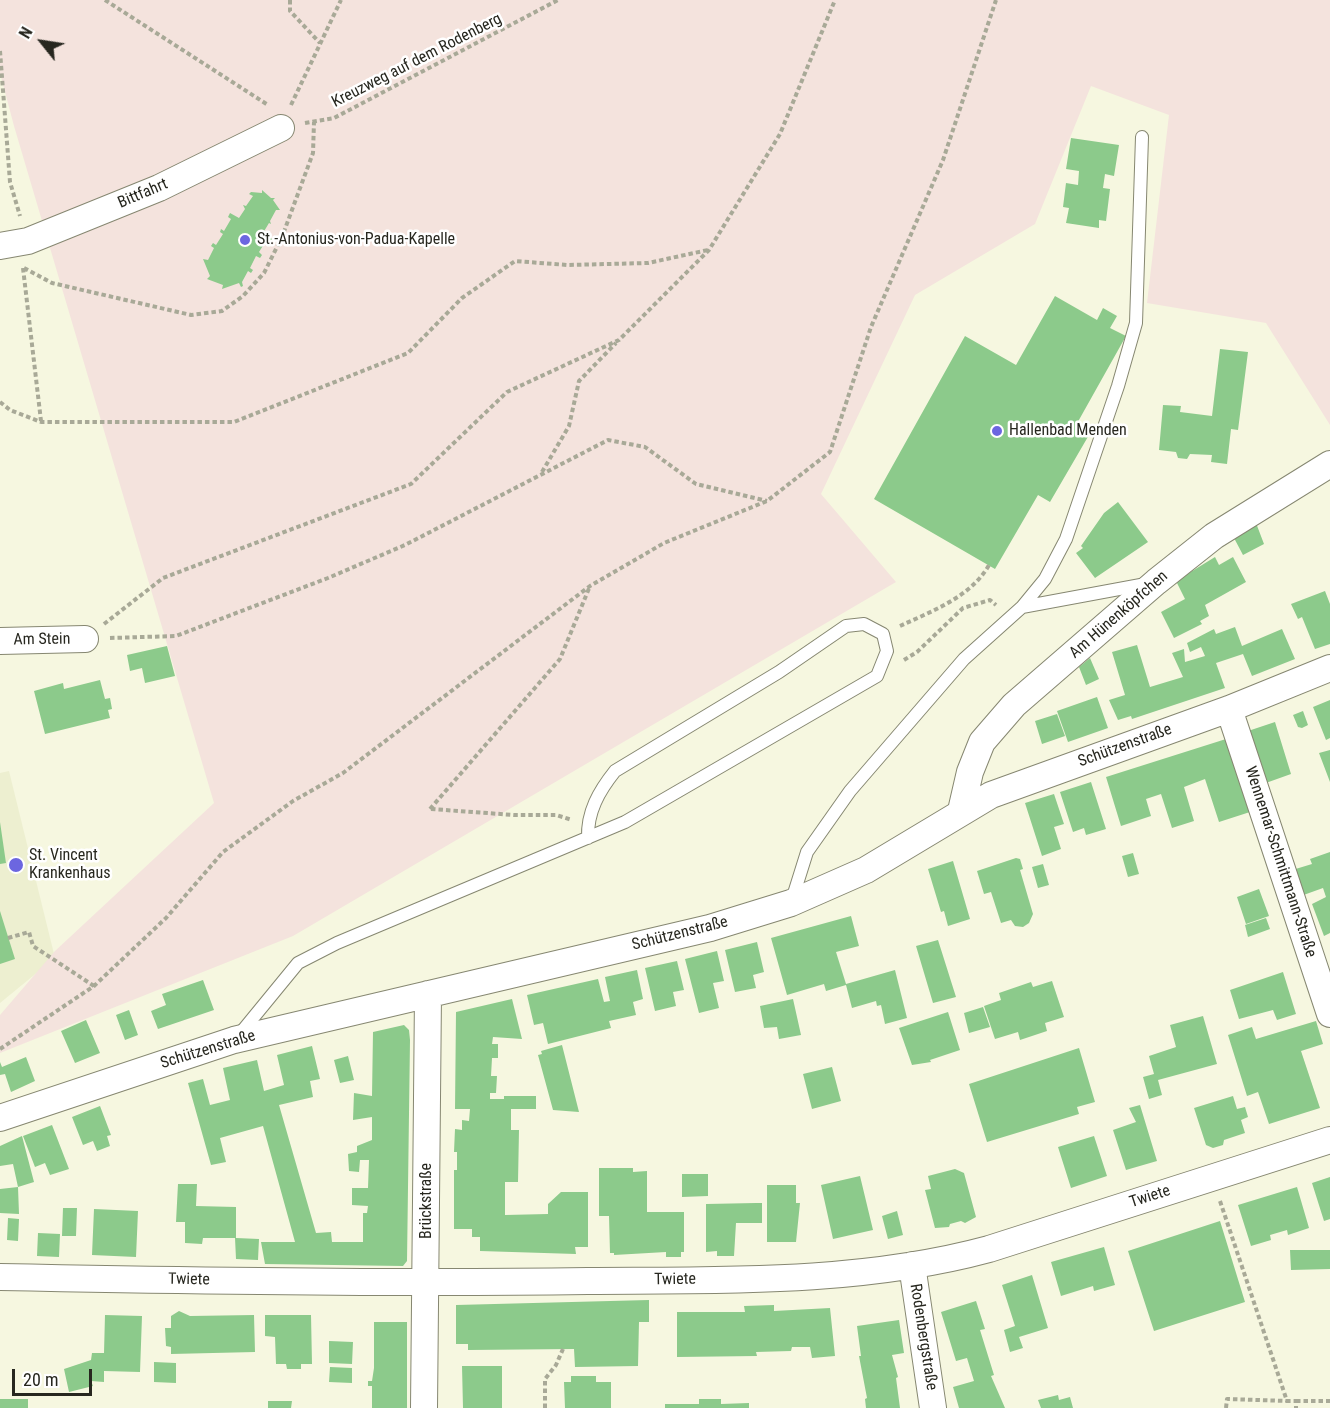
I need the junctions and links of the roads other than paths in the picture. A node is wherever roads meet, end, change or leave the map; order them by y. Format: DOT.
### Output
graph roads {
  1 [pos="283,115"];
  2 [pos="1142,137"];
  3 [pos="12,244"];
  4 [pos="1330,464"];
  5 [pos="1156,582"];
  6 [pos="1022,608"];
  7 [pos="85,639"];
  8 [pos="0,641"];
  9 [pos="1330,668"];
  10 [pos="1229,709"];
  11 [pos="961,811"];
  12 [pos="588,838"];
  13 [pos="791,903"];
  14 [pos="428,994"];
  15 [pos="1330,1014"];
  16 [pos="234,1040"];
  17 [pos="0,1118"];
  18 [pos="1330,1140"];
  19 [pos="912,1265"];
  20 [pos="0,1277"];
  21 [pos="426,1284"];
  22 [pos="424,1408"];
  23 [pos="933,1408"];
  1 -- 3 [label="street, Bittfahrt"];
  2 -- 6 [label="lane"];
  4 -- 5 [label="street, Am Hünenköpfchen"];
  5 -- 6 [label="lane"];
  5 -- 11 [label="street, Am Hünenköpfchen"];
  6 -- 13 [label="lane"];
  7 -- 8 [label="street, Am Stein"];
  9 -- 10 [label="street, Schützenstraße"];
  10 -- 11 [label="street, Schützenstraße"];
  10 -- 15 [label="street, Wennemar-Schmittmann-Straße"];
  11 -- 13 [label="street, Schützenstraße"];
  12 -- 12 [label="lane"];
  12 -- 16 [label="lane"];
  13 -- 14 [label="street, Schützenstraße"];
  14 -- 16 [label="street, Schützenstraße"];
  14 -- 21 [label="street, Brückstraße"];
  16 -- 17 [label="street, Schützenstraße"];
  18 -- 19 [label="street, Twiete"];
  19 -- 21 [label="street, Twiete"];
  19 -- 23 [label="street, Rodenbergstraße"];
  20 -- 21 [label="street, Twiete"];
  21 -- 22 [label="street, Brückstraße"];
}
